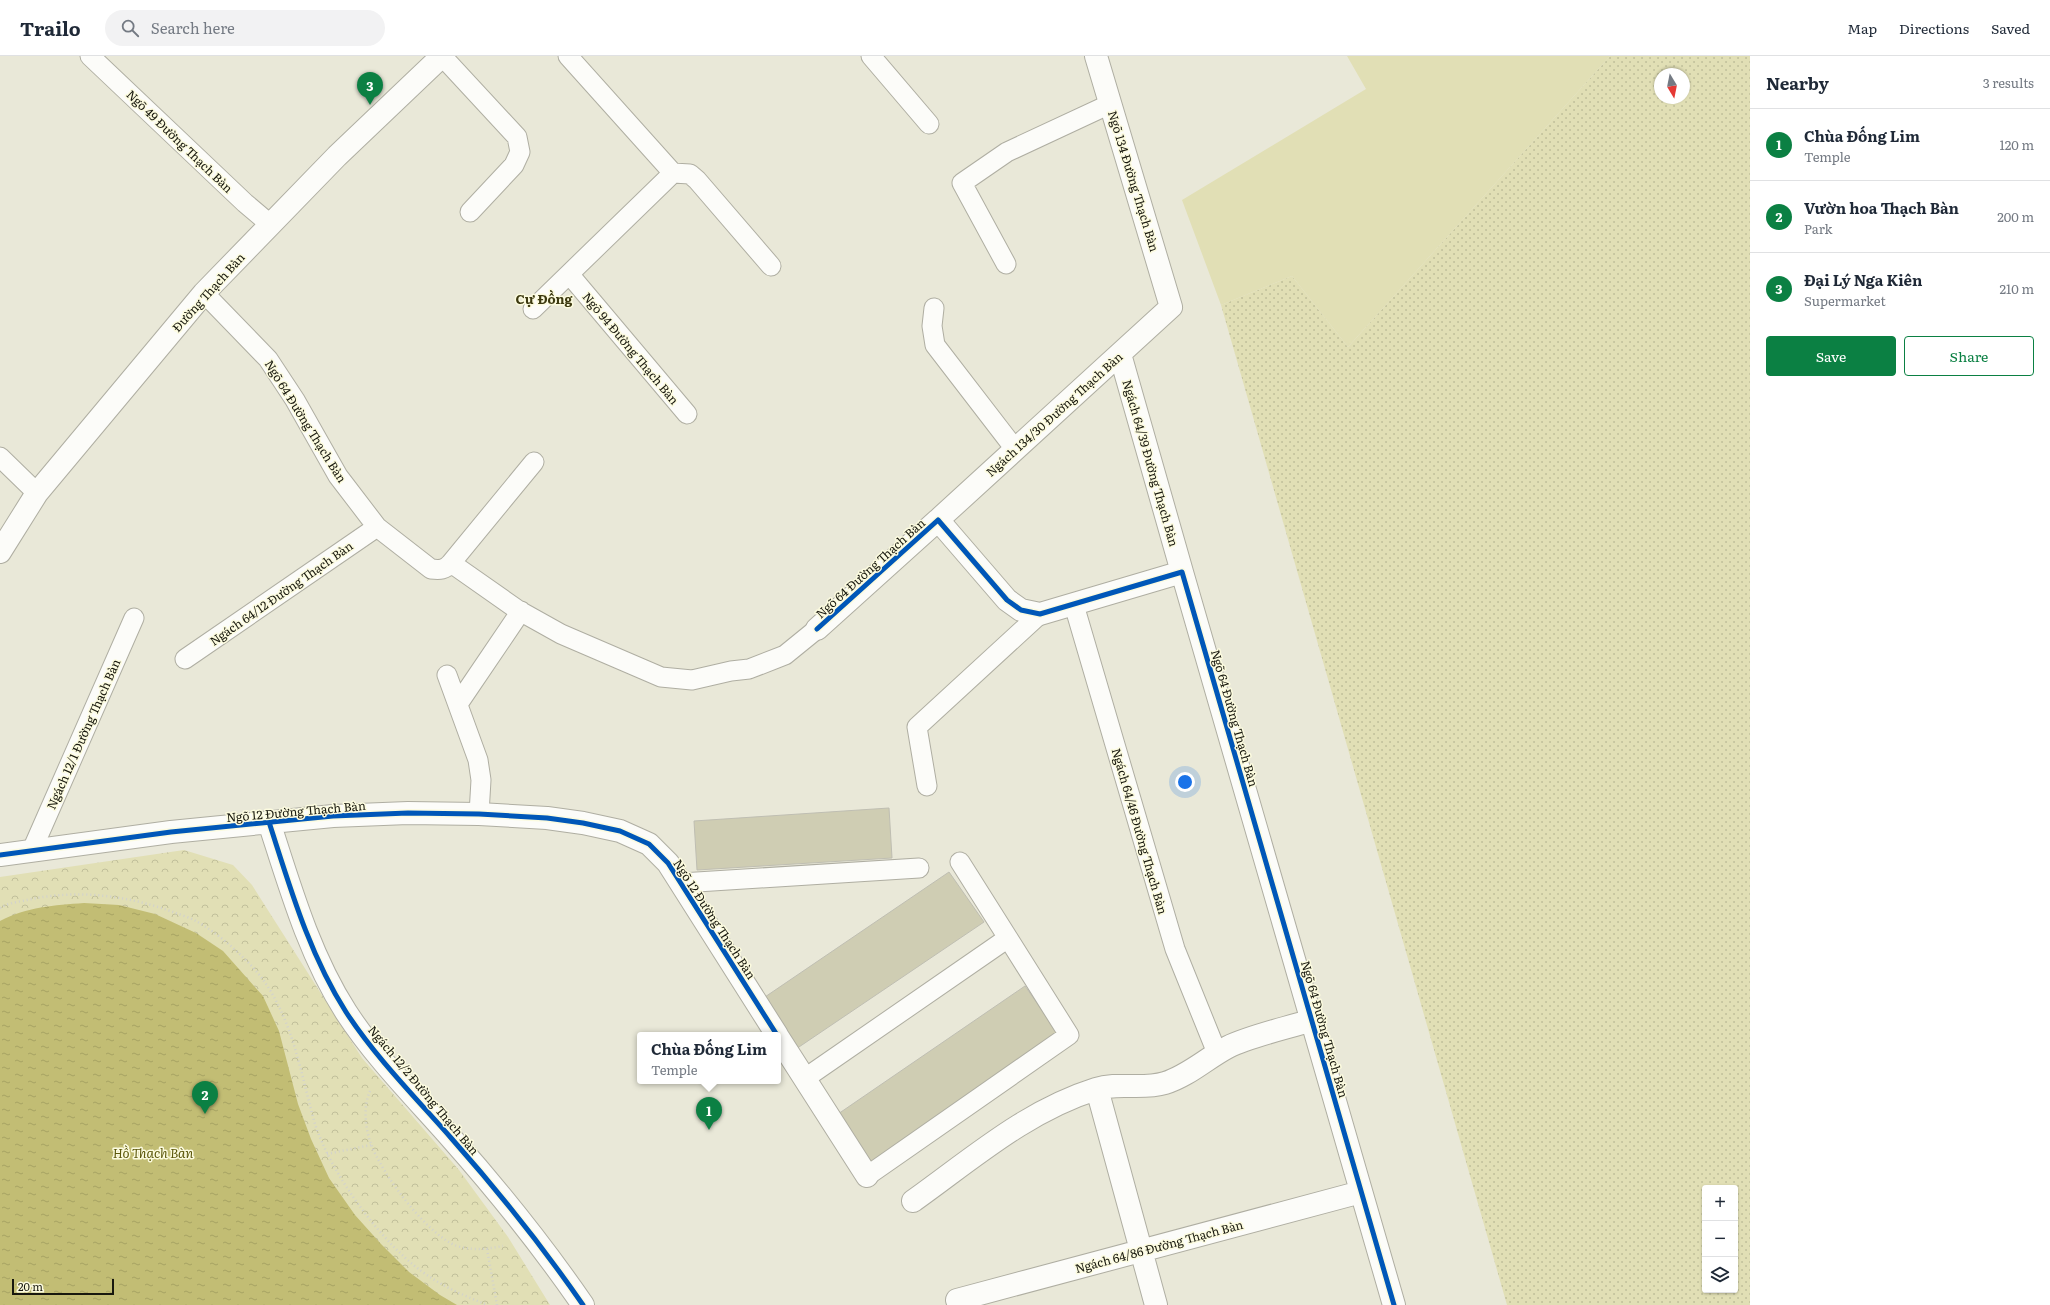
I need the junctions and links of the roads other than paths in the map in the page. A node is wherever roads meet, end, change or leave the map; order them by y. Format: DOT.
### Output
graph roads {
  1 [pos="90,56"];
  2 [pos="568,56"];
  3 [pos="871,56"];
  4 [pos="1096,56"];
  5 [pos="435,58"];
  6 [pos="1110,104"];
  7 [pos="930,124"];
  8 [pos="673,173"];
  9 [pos="470,212"];
  10 [pos="271,225"];
  11 [pos="1006,264"];
  12 [pos="771,266"];
  13 [pos="569,274"];
  14 [pos="204,293"];
  15 [pos="1171,307"];
  16 [pos="934,308"];
  17 [pos="533,309"];
  18 [pos="1120,354"];
  19 [pos="687,414"];
  20 [pos="1015,450"];
  21 [pos="0,456"];
  22 [pos="534,462"];
  23 [pos="36,494"];
  24 [pos="938,520"];
  25 [pos="377,527"];
  26 [pos="0,552"];
  27 [pos="451,563"];
  28 [pos="1182,572"];
  29 [pos="1074,605"];
  30 [pos="521,611"];
  31 [pos="1040,614"];
  32 [pos="134,618"];
  33 [pos="817,629"];
  34 [pos="185,659"];
  35 [pos="447,675"];
  36 [pos="458,704"];
  37 [pos="927,786"];
  38 [pos="479,814"];
  39 [pos="269,822"];
  40 [pos="32,850"];
  41 [pos="0,855"];
  42 [pos="960,862"];
  43 [pos="919,868"];
  44 [pos="681,883"];
  45 [pos="1008,938"];
  46 [pos="1312,1020"];
  47 [pos="774,1032"];
  48 [pos="781,1042"];
  49 [pos="1217,1053"];
  50 [pos="804,1079"];
  51 [pos="1097,1089"];
  52 [pos="866,1176"];
  53 [pos="1361,1192"];
  54 [pos="913,1201"];
  55 [pos="1142,1250"];
  56 [pos="957,1300"];
  57 [pos="583,1305"];
  58 [pos="1156,1305"];
  59 [pos="1394,1305"];
  1 -- 10 [label="lane, Ngõ 49 Đường Thạch Bàn"];
  2 -- 8 [label="lane"];
  3 -- 7 [label="lane"];
  4 -- 6 [label="street, Ngõ 134 Đường Thạch Bàn"];
  5 -- 9 [label="lane"];
  5 -- 10 [label="street, Đường Thạch Bàn"];
  6 -- 11 [label="lane"];
  6 -- 15 [label="street, Ngõ 134 Đường Thạch Bàn"];
  8 -- 12 [label="lane"];
  8 -- 13 [label="lane"];
  10 -- 14 [label="street, Đường Thạch Bàn"];
  13 -- 17 [label="lane"];
  13 -- 19 [label="lane, Ngõ 94 Đường Thạch Bàn"];
  14 -- 23 [label="street, Đường Thạch Bàn"];
  14 -- 25 [label="lane, Ngõ 64 Đường Thạch Bàn"];
  15 -- 18 [label="street, Ngách 134/30 Đường Thạch Bàn"];
  16 -- 20 [label="lane"];
  18 -- 20 [label="street, Ngách 134/30 Đường Thạch Bàn"];
  18 -- 28 [label="street, Ngách 64/39 Đường Thạch Bàn"];
  20 -- 24 [label="street, Ngách 134/30 Đường Thạch Bàn"];
  21 -- 23 [label="lane"];
  22 -- 27 [label="lane"];
  23 -- 26 [label="street, Đường Thạch Bàn"];
  24 -- 31 [label="street, Ngõ 64 Đường Thạch Bàn"];
  24 -- 33 [label="street, Ngõ 64 Đường Thạch Bàn"];
  25 -- 27 [label="lane, Ngõ 64 Đường Thạch Bàn"];
  25 -- 34 [label="lane, Ngách 64/12 Đường Thạch Bàn"];
  27 -- 30 [label="lane, Ngõ 64 Đường Thạch Bàn"];
  28 -- 29 [label="street, Ngõ 64 Đường Thạch Bàn"];
  28 -- 46 [label="street, Ngõ 64 Đường Thạch Bàn"];
  29 -- 31 [label="street, Ngõ 64 Đường Thạch Bàn"];
  29 -- 49 [label="lane, Ngách 64/46 Đường Thạch Bàn"];
  30 -- 33 [label="lane, Ngõ 64 Đường Thạch Bàn"];
  30 -- 36 [label="lane"];
  31 -- 37 [label="lane"];
  32 -- 40 [label="lane, Ngách 12/1 Đường Thạch Bàn"];
  35 -- 36 [label="lane"];
  36 -- 38 [label="lane"];
  38 -- 39 [label="street, Ngõ 12 Đường Thạch Bàn"];
  38 -- 44 [label="street, Ngõ 12 Đường Thạch Bàn"];
  39 -- 40 [label="street, Ngõ 12 Đường Thạch Bàn"];
  39 -- 57 [label="street, Ngách 12/2 Đường Thạch Bàn"];
  40 -- 41 [label="street, Ngõ 12 Đường Thạch Bàn"];
  42 -- 45 [label="lane"];
  43 -- 44 [label="lane"];
  44 -- 47 [label="street, Ngõ 12 Đường Thạch Bàn"];
  45 -- 50 [label="lane"];
  45 -- 52 [label="lane"];
  46 -- 49 [label="street"];
  46 -- 53 [label="street, Ngõ 64 Đường Thạch Bàn"];
  48 -- 50 [label="street, Ngõ 12 Đường Thạch Bàn"];
  49 -- 51 [label="street"];
  50 -- 52 [label="street, Ngõ 12 Đường Thạch Bàn"];
  51 -- 54 [label="street"];
  51 -- 55 [label="street"];
  53 -- 55 [label="street, Ngách 64/86 Đường Thạch Bàn"];
  53 -- 59 [label="street, Ngõ 64 Đường Thạch Bàn"];
  55 -- 56 [label="street, Ngách 64/86 Đường Thạch Bàn"];
  55 -- 58 [label="street"];
}
